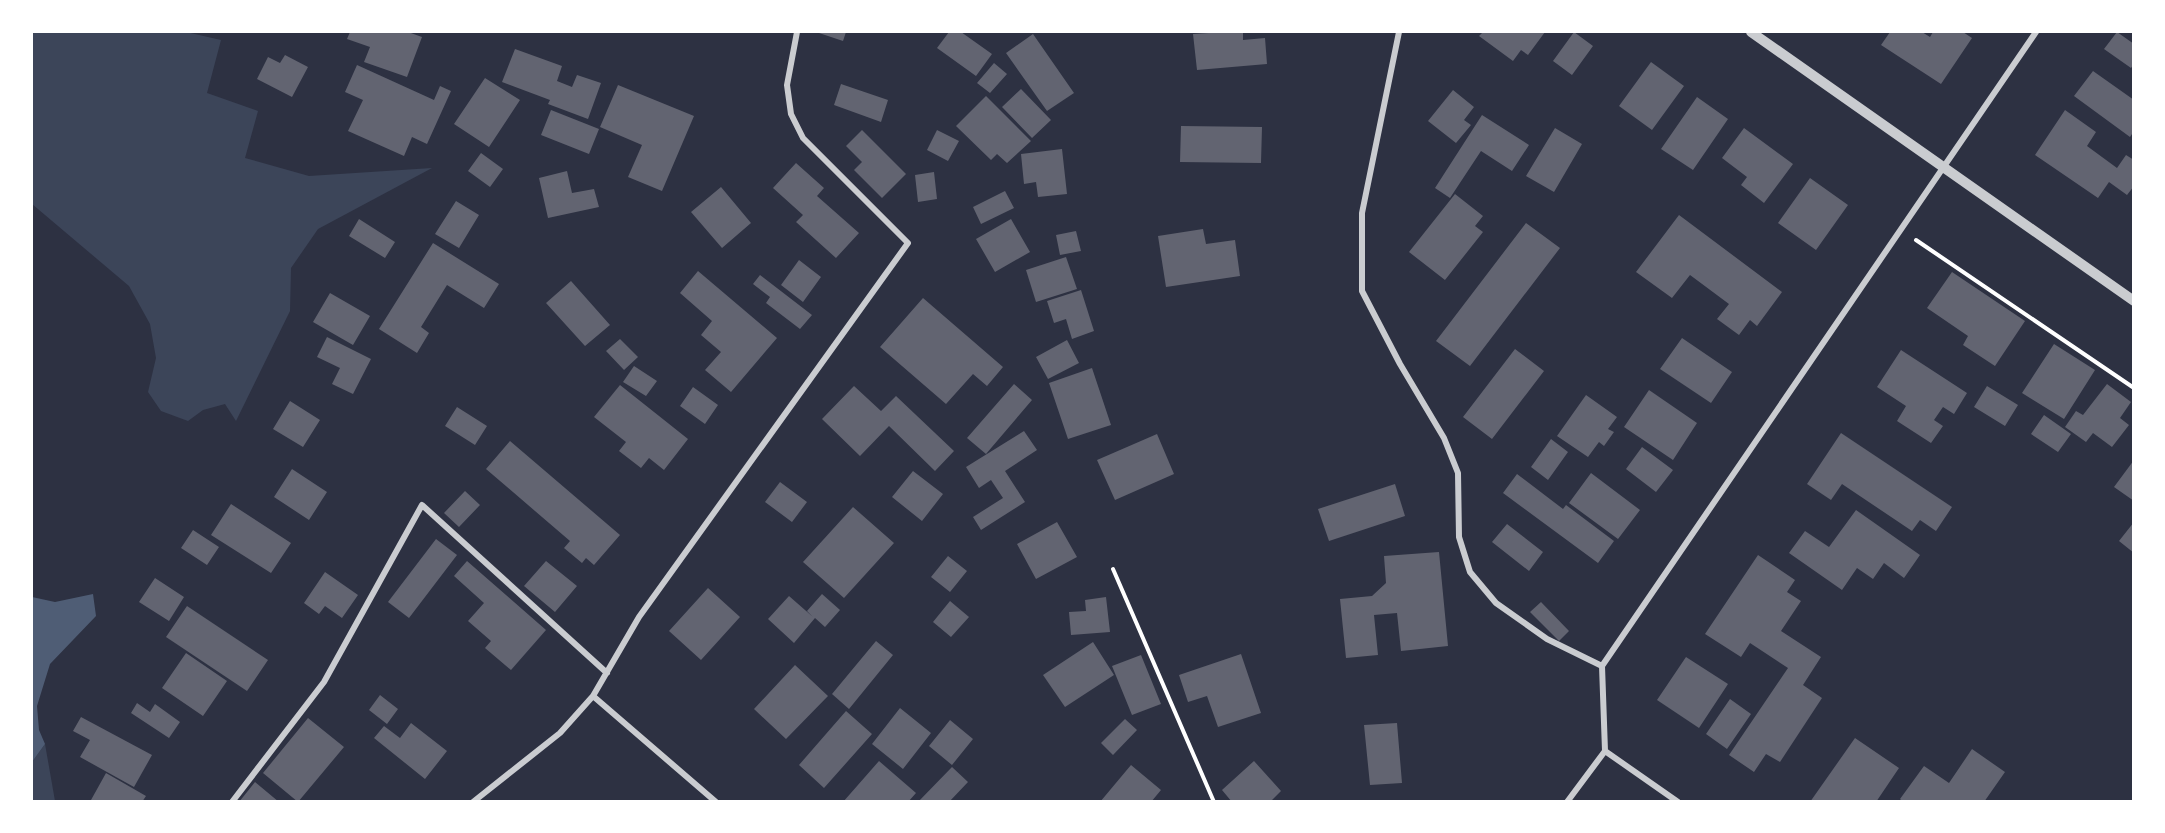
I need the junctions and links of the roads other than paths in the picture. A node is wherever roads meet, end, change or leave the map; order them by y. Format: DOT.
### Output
graph roads {
  1 [pos="797,32"];
  2 [pos="1399,32"];
  3 [pos="1751,32"];
  4 [pos="2036,32"];
  5 [pos="1942,167"];
  6 [pos="2133,301"];
  7 [pos="1602,666"];
  8 [pos="607,673"];
  9 [pos="593,696"];
  10 [pos="1605,751"];
  11 [pos="232,801"];
  12 [pos="473,801"];
  13 [pos="716,801"];
  14 [pos="1567,801"];
  15 [pos="1678,801"];
  1 -- 8 [label="street"];
  2 -- 7 [label="street"];
  3 -- 5 [label="street"];
  4 -- 5 [label="street"];
  5 -- 6 [label="street"];
  5 -- 7 [label="street"];
  7 -- 10 [label="street"];
  8 -- 9 [label="street"];
  8 -- 11 [label="street"];
  9 -- 12 [label="street"];
  9 -- 13 [label="street"];
  10 -- 14 [label="street"];
  10 -- 15 [label="street"];
}
